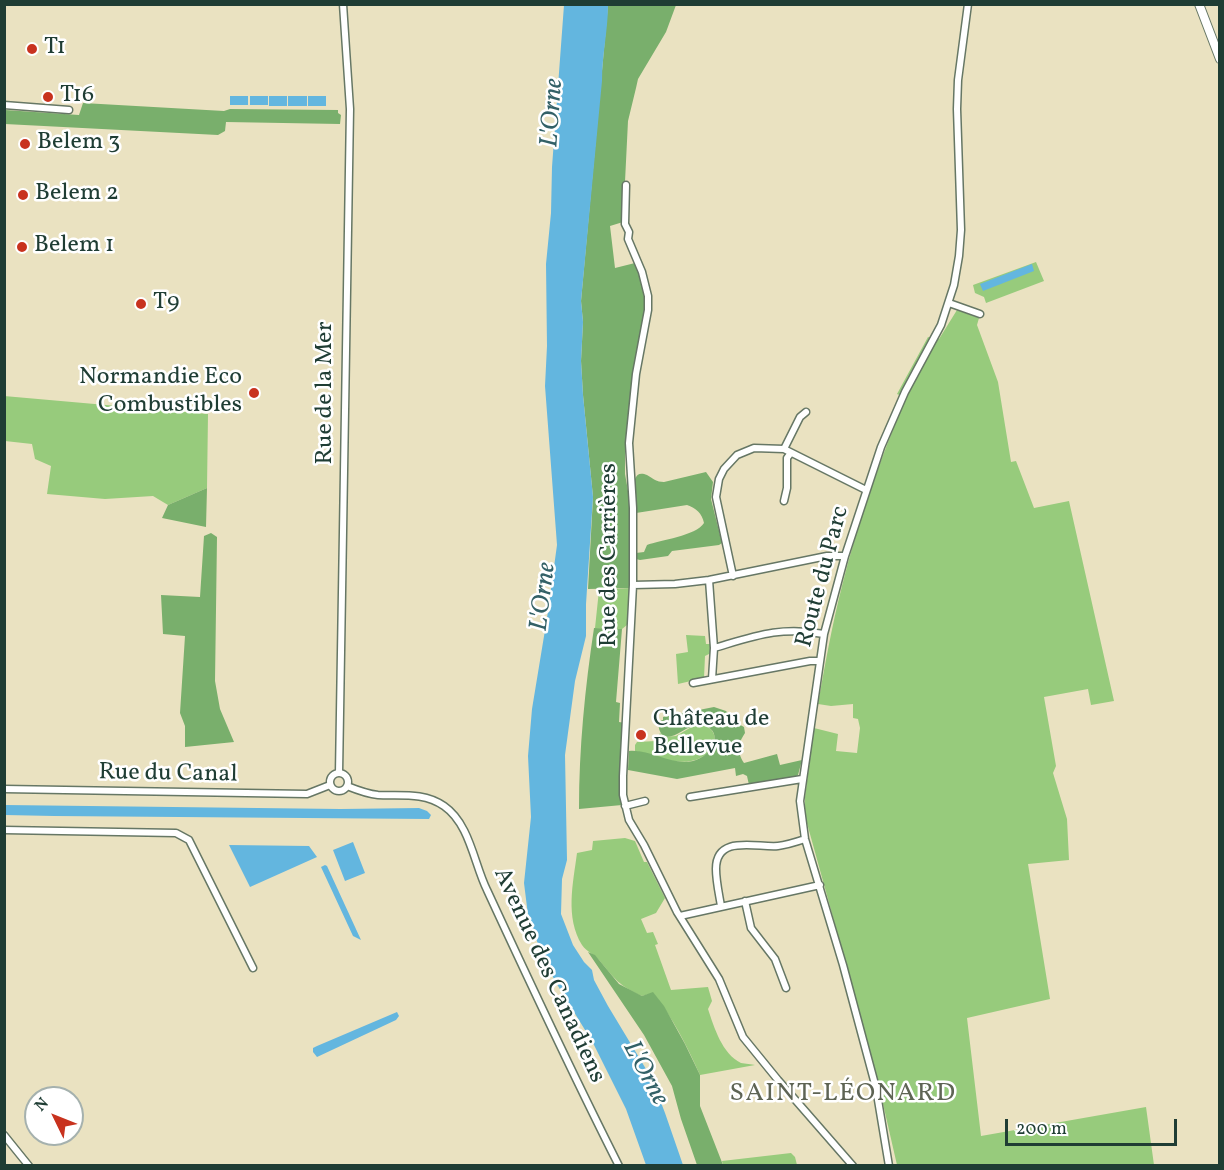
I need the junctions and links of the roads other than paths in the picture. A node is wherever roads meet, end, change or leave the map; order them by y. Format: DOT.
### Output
graph roads {
  1 [pos="341,4"];
  2 [pos="968,4"];
  3 [pos="1199,4"];
  4 [pos="1220,58"];
  5 [pos="4,105"];
  6 [pos="69,110"];
  7 [pos="626,185"];
  8 [pos="949,303"];
  9 [pos="980,314"];
  10 [pos="806,412"];
  11 [pos="787,451"];
  12 [pos="866,490"];
  13 [pos="784,501"];
  14 [pos="845,556"];
  15 [pos="733,576"];
  16 [pos="709,580"];
  17 [pos="633,585"];
  18 [pos="824,634"];
  19 [pos="714,648"];
  20 [pos="820,661"];
  21 [pos="712,680"];
  22 [pos="693,683"];
  23 [pos="339,773"];
  24 [pos="802,779"];
  25 [pos="330,785"];
  26 [pos="347,786"];
  27 [pos="4,789"];
  28 [pos="690,797"];
  29 [pos="645,801"];
  30 [pos="625,806"];
  31 [pos="4,830"];
  32 [pos="805,839"];
  33 [pos="820,885"];
  34 [pos="745,901"];
  35 [pos="721,906"];
  36 [pos="680,916"];
  37 [pos="253,968"];
  38 [pos="786,988"];
  39 [pos="4,1135"];
  40 [pos="29,1166"];
  41 [pos="619,1166"];
  42 [pos="853,1166"];
  43 [pos="889,1166"];
  1 -- 23 [label="street, Rue de la Mer"];
  2 -- 8 [label="street, Route du Parc"];
  3 -- 4 [label="main road"];
  5 -- 6 [label="street"];
  7 -- 17 [label="street, Rue des Carrières"];
  8 -- 9 [label="street"];
  8 -- 12 [label="street, Route du Parc"];
  10 -- 11 [label="street"];
  11 -- 12 [label="street"];
  11 -- 13 [label="street"];
  11 -- 15 [label="street"];
  12 -- 14 [label="street, Route du Parc"];
  14 -- 15 [label="street"];
  14 -- 18 [label="street, Route du Parc"];
  15 -- 16 [label="street"];
  16 -- 17 [label="street"];
  16 -- 19 [label="street"];
  17 -- 30 [label="street, Rue des Carrières"];
  18 -- 19 [label="street"];
  18 -- 20 [label="street, Route du Parc"];
  19 -- 21 [label="street"];
  20 -- 21 [label="street"];
  20 -- 24 [label="street, Route du Parc"];
  21 -- 22 [label="street"];
  23 -- 25 [label="street"];
  23 -- 26 [label="street"];
  24 -- 28 [label="street"];
  24 -- 32 [label="street, Route du Parc"];
  25 -- 26 [label="street"];
  25 -- 27 [label="street, Rue du Canal"];
  26 -- 41 [label="street, Avenue des Canadiens"];
  29 -- 30 [label="street"];
  30 -- 36 [label="street, Rue des Carrières"];
  31 -- 37 [label="street"];
  32 -- 33 [label="street, Route du Parc"];
  32 -- 35 [label="street"];
  33 -- 34 [label="street"];
  33 -- 43 [label="street, Route du Parc"];
  34 -- 35 [label="street"];
  34 -- 38 [label="street"];
  35 -- 36 [label="street"];
  36 -- 42 [label="street, Rue des Carrières"];
  39 -- 40 [label="street"];
}
